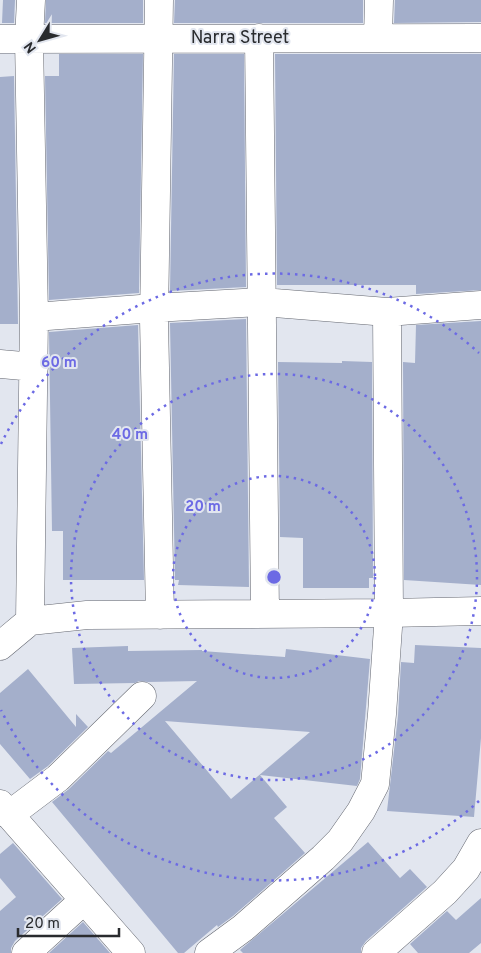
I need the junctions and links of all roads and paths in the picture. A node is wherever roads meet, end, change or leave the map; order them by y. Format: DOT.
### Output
graph roads {
  1 [pos="30,0"];
  2 [pos="159,0"];
  3 [pos="379,0"];
  4 [pos="159,38"];
  5 [pos="259,38"];
  6 [pos="378,38"];
  7 [pos="481,38"];
  8 [pos="0,39"];
  9 [pos="29,39"];
  10 [pos="262,302"];
  11 [pos="481,305"];
  12 [pos="154,308"];
  13 [pos="387,312"];
  14 [pos="34,317"];
  15 [pos="0,364"];
  16 [pos="34,368"];
  17 [pos="481,611"];
  18 [pos="389,613"];
  19 [pos="265,614"];
  20 [pos="160,615"];
  21 [pos="30,621"];
  22 [pos="0,646"];
  23 [pos="142,696"];
  24 [pos="5,809"];
  25 [pos="481,843"];
  26 [pos="84,900"];
  27 [pos="26,953"];
  28 [pos="130,953"];
  29 [pos="210,953"];
  30 [pos="376,953"];
  1 -- 9 [label="street"];
  2 -- 4 [label="street"];
  3 -- 6 [label="street"];
  4 -- 5 [label="street, Narra Street"];
  4 -- 9 [label="street, Narra Street"];
  4 -- 12 [label="street"];
  5 -- 6 [label="street, Narra Street"];
  5 -- 10 [label="street"];
  6 -- 7 [label="street, Narra Street"];
  8 -- 9 [label="street, Narra Street"];
  9 -- 14 [label="street"];
  10 -- 12 [label="street"];
  10 -- 13 [label="street"];
  10 -- 19 [label="street"];
  11 -- 13 [label="street"];
  12 -- 14 [label="street"];
  12 -- 20 [label="street"];
  13 -- 18 [label="street"];
  14 -- 16 [label="street"];
  15 -- 16 [label="street"];
  16 -- 21 [label="street"];
  17 -- 18 [label="street"];
  18 -- 19 [label="street"];
  18 -- 29 [label="street"];
  19 -- 20 [label="street"];
  20 -- 21 [label="street"];
  21 -- 22 [label="street"];
  23 -- 24 [label="street"];
  24 -- 26 [label="street"];
  25 -- 30 [label="street"];
  26 -- 27 [label="street"];
  26 -- 28 [label="street"];
}
